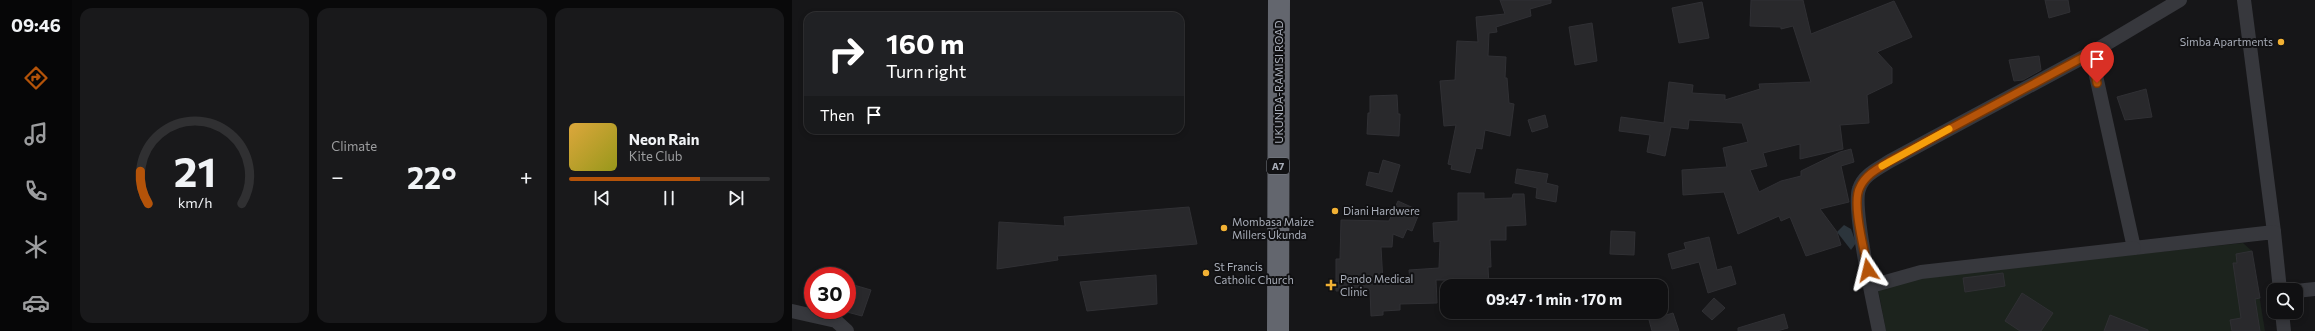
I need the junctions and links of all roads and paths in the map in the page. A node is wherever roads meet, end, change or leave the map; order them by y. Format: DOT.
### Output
graph roads {
  1 [pos="1279,0"];
  2 [pos="2180,0"];
  3 [pos="2244,0"];
  4 [pos="2091,53"];
  5 [pos="2274,232"];
  6 [pos="2134,248"];
  7 [pos="2279,283"];
  8 [pos="1871,286"];
  9 [pos="2315,289"];
  10 [pos="2303,290"];
  11 [pos="792,311"];
  12 [pos="2283,319"];
  13 [pos="847,331"];
  14 [pos="1278,331"];
  15 [pos="1879,331"];
  16 [pos="2284,331"];
  1 -- 14 [label="highway, UKUNDA-RAMISI ROAD / A7"];
  2 -- 4 [label="street"];
  3 -- 5 [label="street"];
  4 -- 6 [label="street"];
  4 -- 8 [label="street"];
  5 -- 6 [label="street"];
  5 -- 7 [label="street"];
  6 -- 8 [label="street"];
  8 -- 15 [label="street"];
  9 -- 10 [label="street"];
  11 -- 13 [label="street"];
  12 -- 16 [label="street"];
}
